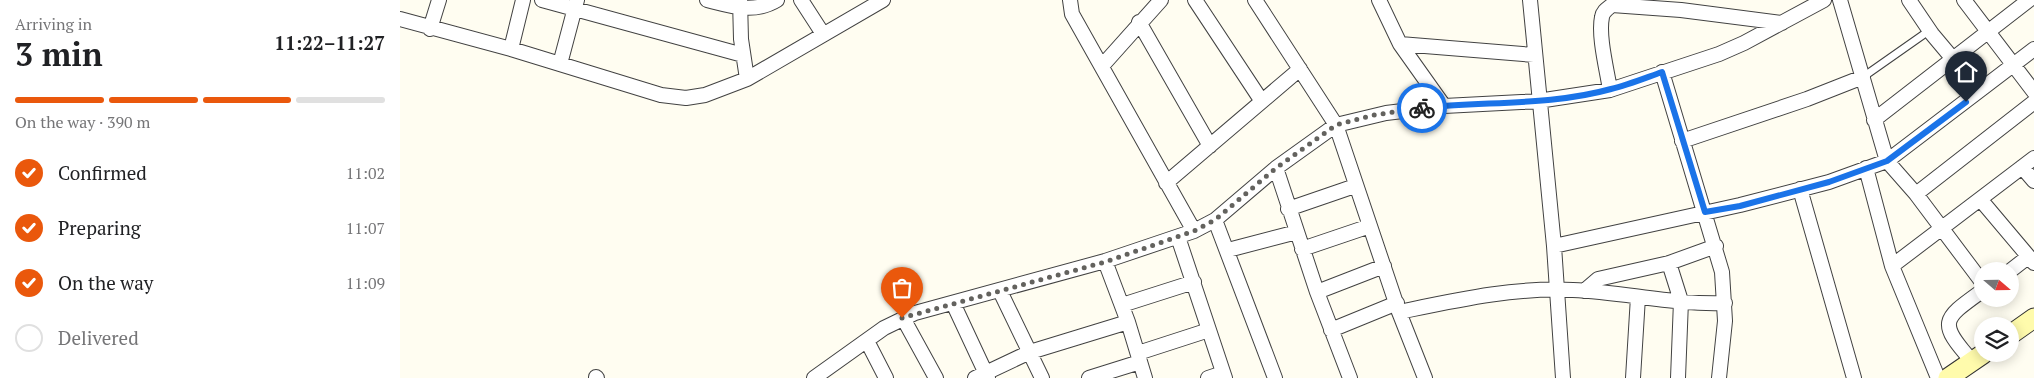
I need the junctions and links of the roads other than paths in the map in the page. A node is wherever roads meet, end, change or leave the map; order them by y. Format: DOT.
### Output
graph roads {
  1 [pos="439,0"];
  2 [pos="524,0"];
  3 [pos="542,0"];
  4 [pos="707,0"];
  5 [pos="777,0"];
  6 [pos="801,0"];
  7 [pos="883,0"];
  8 [pos="1070,0"];
  9 [pos="1161,0"];
  10 [pos="1195,0"];
  11 [pos="1255,0"];
  12 [pos="1380,0"];
  13 [pos="1530,0"];
  14 [pos="1824,0"];
  15 [pos="1840,0"];
  16 [pos="1909,0"];
  17 [pos="1964,0"];
  18 [pos="2029,0"];
  19 [pos="740,4"];
  20 [pos="576,5"];
  21 [pos="400,19"];
  22 [pos="1139,22"];
  23 [pos="1782,23"];
  24 [pos="430,29"];
  25 [pos="1930,30"];
  26 [pos="1988,32"];
  27 [pos="823,34"];
  28 [pos="1400,44"];
  29 [pos="510,49"];
  30 [pos="2034,49"];
  31 [pos="743,55"];
  32 [pos="1534,55"];
  33 [pos="1953,59"];
  34 [pos="560,64"];
  35 [pos="1102,66"];
  36 [pos="2013,66"];
  37 [pos="1300,69"];
  38 [pos="1662,72"];
  39 [pos="1863,77"];
  40 [pos="747,79"];
  41 [pos="1610,90"];
  42 [pos="2034,92"];
  43 [pos="1261,100"];
  44 [pos="1538,101"];
  45 [pos="2034,102"];
  46 [pos="1444,106"];
  47 [pos="1874,120"];
  48 [pos="1336,125"];
  49 [pos="1682,141"];
  50 [pos="1210,146"];
  51 [pos="2034,158"];
  52 [pos="1887,161"];
  53 [pos="2022,167"];
  54 [pos="1276,168"];
  55 [pos="1866,168"];
  56 [pos="2034,182"];
  57 [pos="1166,183"];
  58 [pos="1355,186"];
  59 [pos="1800,189"];
  60 [pos="1916,194"];
  61 [pos="1980,199"];
  62 [pos="1288,208"];
  63 [pos="1705,212"];
  64 [pos="1215,220"];
  65 [pos="1370,226"];
  66 [pos="1941,228"];
  67 [pos="1194,231"];
  68 [pos="1297,232"];
  69 [pos="1178,237"];
  70 [pos="1554,246"];
  71 [pos="1716,246"];
  72 [pos="1302,249"];
  73 [pos="1228,250"];
  74 [pos="2031,260"];
  75 [pos="1105,262"];
  76 [pos="1669,263"];
  77 [pos="1384,266"];
  78 [pos="1892,266"];
  79 [pos="2019,266"];
  80 [pos="1974,271"];
  81 [pos="1194,282"];
  82 [pos="1557,289"];
  83 [pos="1000,291"];
  84 [pos="1584,291"];
  85 [pos="1317,292"];
  86 [pos="1638,297"];
  87 [pos="1974,297"];
  88 [pos="1682,301"];
  89 [pos="1725,302"];
  90 [pos="953,303"];
  91 [pos="1122,306"];
  92 [pos="1398,308"];
  93 [pos="902,318"];
  94 [pos="2034,318"];
  95 [pos="1128,322"];
  96 [pos="2019,329"];
  97 [pos="1209,330"];
  98 [pos="1331,330"];
  99 [pos="867,341"];
  100 [pos="1030,352"];
  101 [pos="1974,355"];
  102 [pos="1139,358"];
  103 [pos="1974,360"];
  104 [pos="833,373"];
  105 [pos="1224,375"];
  106 [pos="983,376"];
  107 [pos="814,378"];
  108 [pos="886,378"];
  109 [pos="936,378"];
  110 [pos="1042,378"];
  111 [pos="1089,378"];
  112 [pos="1145,378"];
  113 [pos="1208,378"];
  114 [pos="1275,378"];
  115 [pos="1350,378"];
  116 [pos="1425,378"];
  117 [pos="1563,378"];
  118 [pos="1632,378"];
  119 [pos="1678,378"];
  120 [pos="1719,378"];
  121 [pos="1854,378"];
  122 [pos="1938,378"];
  123 [pos="1948,378"];
  1 -- 24 [label="street"];
  2 -- 29 [label="street"];
  3 -- 20 [label="street"];
  4 -- 19 [label="street"];
  5 -- 19 [label="street"];
  6 -- 27 [label="street"];
  7 -- 27 [label="street"];
  8 -- 35 [label="street"];
  9 -- 22 [label="street"];
  10 -- 43 [label="street"];
  11 -- 37 [label="street"];
  12 -- 28 [label="street"];
  13 -- 32 [label="street"];
  14 -- 23 [label="street"];
  15 -- 39 [label="street"];
  16 -- 25 [label="street"];
  17 -- 26 [label="street"];
  18 -- 26 [label="street"];
  19 -- 31 [label="street"];
  20 -- 31 [label="street"];
  20 -- 34 [label="street"];
  21 -- 24 [label="street"];
  22 -- 35 [label="street"];
  22 -- 50 [label="street"];
  23 -- 38 [label="street"];
  23 -- 41 [label="street"];
  24 -- 29 [label="street"];
  25 -- 33 [label="street"];
  25 -- 39 [label="lane"];
  26 -- 33 [label="street"];
  26 -- 36 [label="street"];
  27 -- 40 [label="street"];
  28 -- 32 [label="street"];
  28 -- 46 [label="street"];
  29 -- 34 [label="street"];
  30 -- 36 [label="street"];
  31 -- 40 [label="street"];
  32 -- 44 [label="street"];
  33 -- 47 [label="street"];
  34 -- 40 [label="street"];
  35 -- 57 [label="street"];
  36 -- 42 [label="street"];
  36 -- 52 [label="street"];
  37 -- 43 [label="street"];
  37 -- 48 [label="street"];
  38 -- 41 [label="street"];
  38 -- 49 [label="street"];
  39 -- 47 [label="street"];
  39 -- 49 [label="street"];
  41 -- 44 [label="street"];
  43 -- 50 [label="street"];
  44 -- 46 [label="street"];
  44 -- 70 [label="street"];
  45 -- 60 [label="street"];
  46 -- 48 [label="street"];
  47 -- 52 [label="street"];
  48 -- 54 [label="street"];
  48 -- 58 [label="street"];
  49 -- 63 [label="street"];
  50 -- 57 [label="street"];
  51 -- 53 [label="street"];
  52 -- 55 [label="street"];
  52 -- 60 [label="street"];
  53 -- 56 [label="street"];
  53 -- 61 [label="street"];
  54 -- 62 [label="street"];
  54 -- 64 [label="street"];
  55 -- 59 [label="street"];
  55 -- 78 [label="street"];
  57 -- 67 [label="street"];
  58 -- 62 [label="street"];
  58 -- 65 [label="street"];
  59 -- 63 [label="street"];
  59 -- 121 [label="street"];
  60 -- 66 [label="street"];
  61 -- 66 [label="street"];
  61 -- 74 [label="street"];
  62 -- 68 [label="street"];
  63 -- 70 [label="street"];
  63 -- 71 [label="street"];
  64 -- 67 [label="street"];
  64 -- 73 [label="street"];
  65 -- 72 [label="street"];
  65 -- 77 [label="street"];
  66 -- 78 [label="street"];
  66 -- 80 [label="street"];
  67 -- 69 [label="street"];
  68 -- 72 [label="street"];
  68 -- 73 [label="street"];
  69 -- 75 [label="street"];
  69 -- 81 [label="street"];
  70 -- 82 [label="street"];
  71 -- 76 [label="street"];
  71 -- 89 [label="street"];
  72 -- 85 [label="street"];
  73 -- 114 [label="street"];
  74 -- 79 [label="street"];
  75 -- 83 [label="street"];
  75 -- 91 [label="street"];
  76 -- 84 [label="street"];
  76 -- 88 [label="street"];
  77 -- 85 [label="street"];
  77 -- 92 [label="street"];
  78 -- 122 [label="street"];
  81 -- 91 [label="street"];
  81 -- 97 [label="street"];
  82 -- 84 [label="street"];
  82 -- 92 [label="street"];
  82 -- 117 [label="street"];
  83 -- 90 [label="street"];
  83 -- 100 [label="street"];
  84 -- 86 [label="street"];
  85 -- 98 [label="street"];
  86 -- 88 [label="street"];
  86 -- 118 [label="street"];
  87 -- 101 [label="street"];
  88 -- 89 [label="street"];
  88 -- 119 [label="street"];
  89 -- 120 [label="street"];
  90 -- 93 [label="street"];
  90 -- 106 [label="street"];
  91 -- 95 [label="street"];
  92 -- 98 [label="street"];
  92 -- 116 [label="street"];
  93 -- 99 [label="street"];
  93 -- 109 [label="street"];
  94 -- 96 [label="street"];
  95 -- 100 [label="street"];
  95 -- 102 [label="street"];
  97 -- 102 [label="street"];
  97 -- 105 [label="street"];
  98 -- 115 [label="street"];
  99 -- 104 [label="street"];
  99 -- 108 [label="street"];
  100 -- 106 [label="street"];
  100 -- 110 [label="street"];
  102 -- 111 [label="street"];
  102 -- 112 [label="street"];
  103 -- 123 [label="street"];
  104 -- 107 [label="street"];
  105 -- 113 [label="street"];
}
